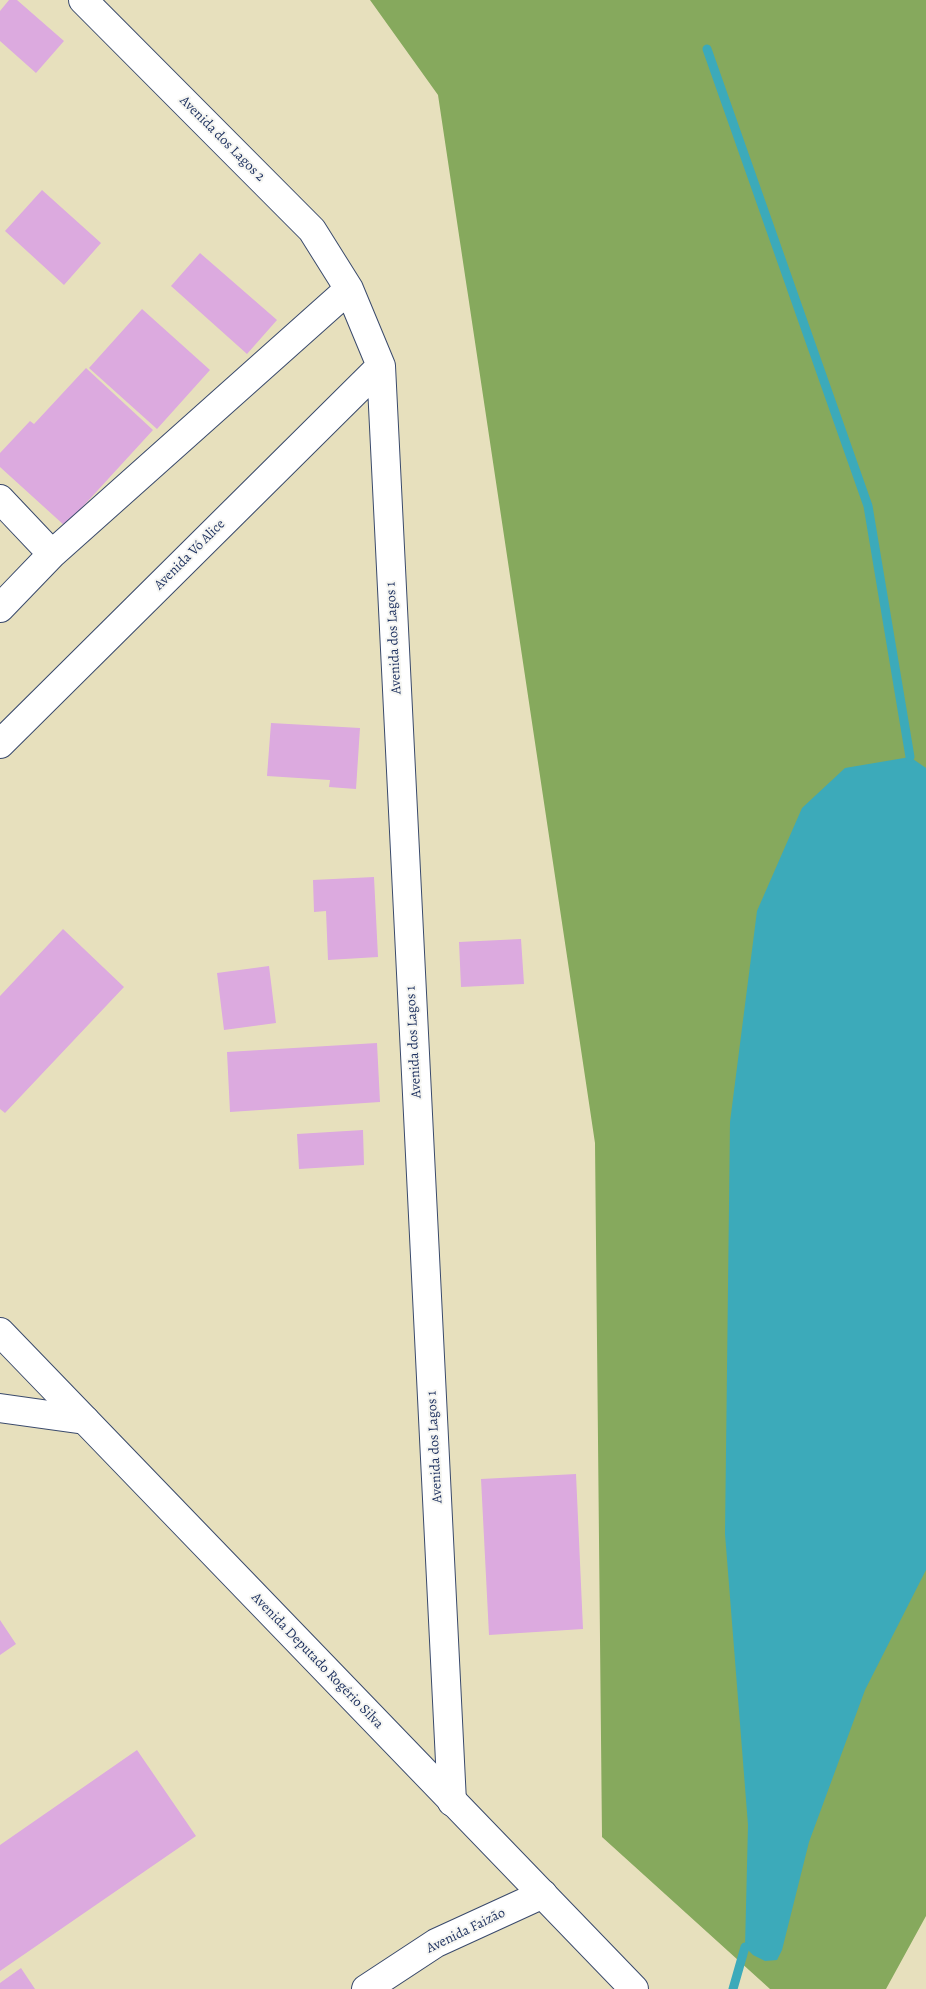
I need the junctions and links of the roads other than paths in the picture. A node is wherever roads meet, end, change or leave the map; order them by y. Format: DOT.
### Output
graph roads {
  1 [pos="83,0"];
  2 [pos="349,289"];
  3 [pos="381,366"];
  4 [pos="0,499"];
  5 [pos="52,554"];
  6 [pos="0,608"];
  7 [pos="0,744"];
  8 [pos="0,1332"];
  9 [pos="0,1408"];
  10 [pos="84,1420"];
  11 [pos="452,1802"];
  12 [pos="543,1894"];
  13 [pos="366,1989"];
  14 [pos="634,1989"];
  1 -- 2 [label="street, Avenida dos Lagos 2"];
  2 -- 3 [label="street, Avenida dos Lagos 1"];
  2 -- 5 [label="street"];
  3 -- 7 [label="street, Avenida Vó Alice"];
  3 -- 11 [label="street, Avenida dos Lagos 1"];
  4 -- 5 [label="street"];
  5 -- 6 [label="street"];
  8 -- 10 [label="street, Avenida Deputado Rogério Silva"];
  9 -- 10 [label="street"];
  10 -- 11 [label="street, Avenida Deputado Rogério Silva"];
  11 -- 12 [label="street, Avenida Deputado Rogério Silva"];
  12 -- 13 [label="street, Avenida Faizão"];
  12 -- 14 [label="street, Avenida Deputado Rogério Silva"];
}
